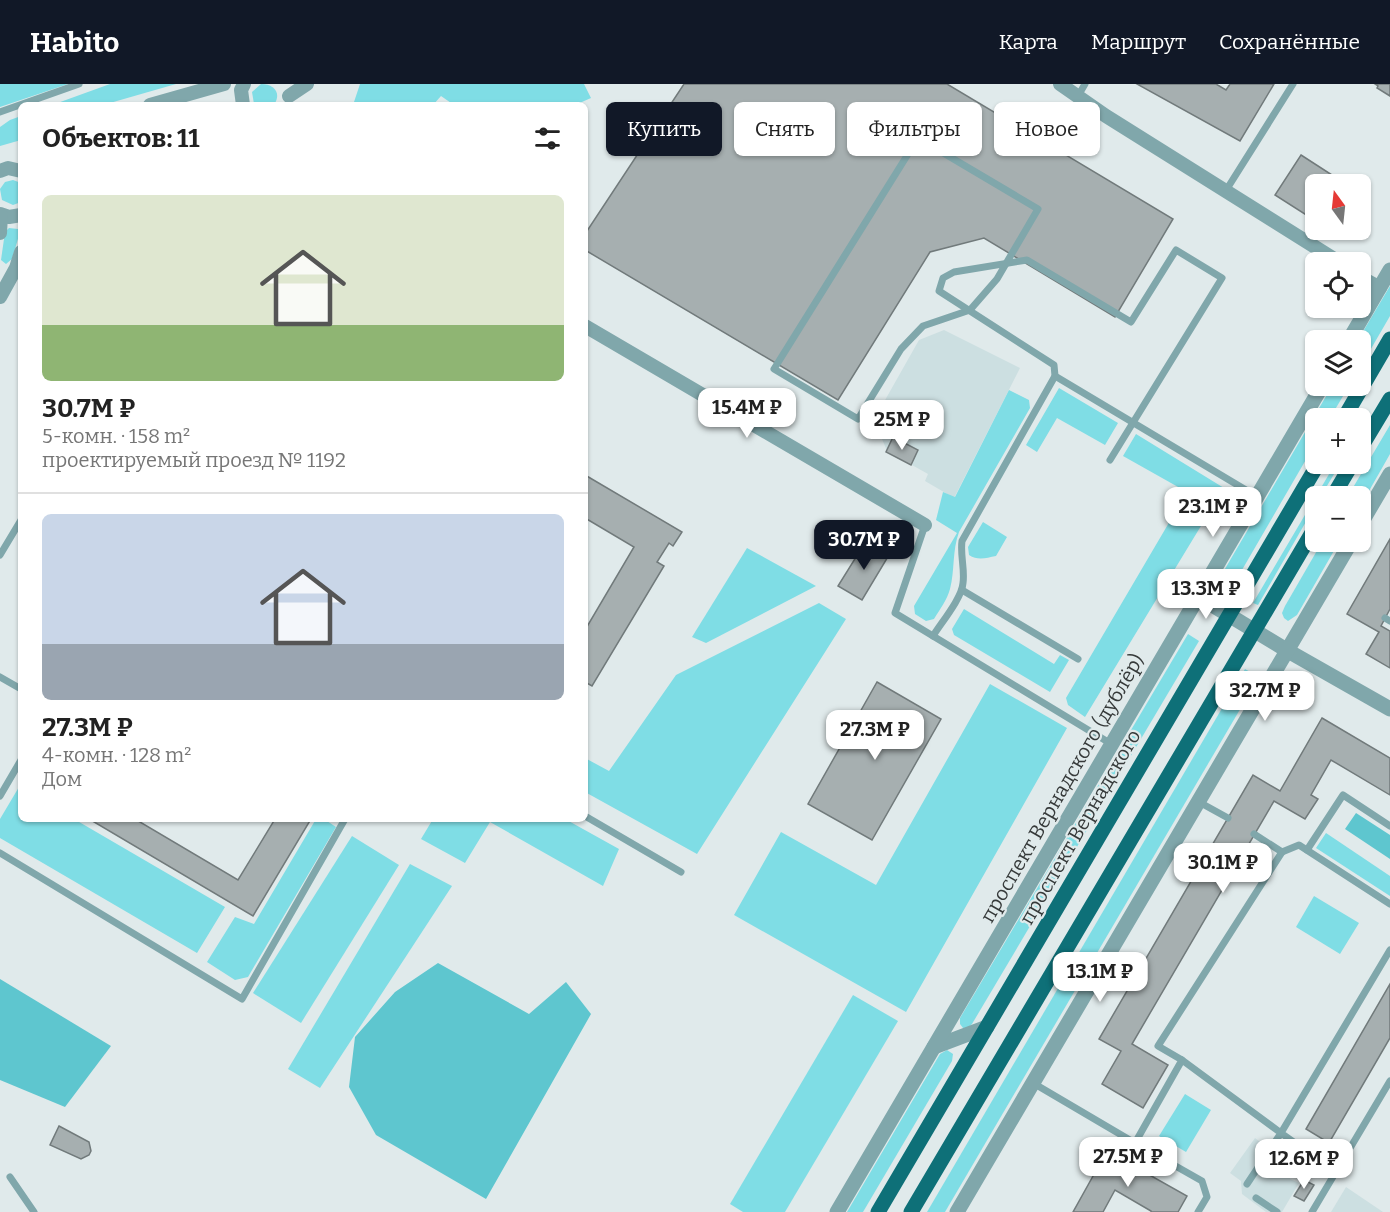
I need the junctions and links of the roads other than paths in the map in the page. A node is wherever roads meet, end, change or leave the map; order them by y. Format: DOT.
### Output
graph roads {
  1 [pos="79,84"];
  2 [pos="225,84"];
  3 [pos="244,84"];
  4 [pos="307,84"];
  5 [pos="1060,84"];
  6 [pos="1293,84"];
  7 [pos="1082,90"];
  8 [pos="287,99"];
  9 [pos="28,102"];
  10 [pos="161,102"];
  11 [pos="243,102"];
  12 [pos="18,106"];
  13 [pos="0,112"];
  14 [pos="1225,192"];
  15 [pos="1,215"];
  16 [pos="18,216"];
  17 [pos="0,233"];
  18 [pos="1323,252"];
  19 [pos="18,262"];
  20 [pos="1390,270"];
  21 [pos="1371,283"];
  22 [pos="1380,288"];
  23 [pos="0,297"];
  24 [pos="970,310"];
  25 [pos="588,328"];
  26 [pos="1355,330"];
  27 [pos="1390,339"];
  28 [pos="1055,376"];
  29 [pos="1316,396"];
  30 [pos="1390,399"];
  31 [pos="1350,408"];
  32 [pos="1132,423"];
  33 [pos="1371,431"];
  34 [pos="1110,460"];
  35 [pos="1312,474"];
  36 [pos="1390,474"];
  37 [pos="1256,496"];
  38 [pos="1371,506"];
  39 [pos="18,525"];
  40 [pos="925,525"];
  41 [pos="1305,544"];
  42 [pos="1345,552"];
  43 [pos="0,555"];
  44 [pos="962,590"];
  45 [pos="1199,597"];
  46 [pos="1229,615"];
  47 [pos="1254,629"];
  48 [pos="933,636"];
  49 [pos="1288,651"];
  50 [pos="1078,659"];
  51 [pos="0,677"];
  52 [pos="18,687"];
  53 [pos="1390,709"];
  54 [pos="1113,745"];
  55 [pos="18,765"];
  56 [pos="0,796"];
  57 [pos="1199,802"];
  58 [pos="588,818"];
  59 [pos="1228,818"];
  60 [pos="343,822"];
  61 [pos="1390,826"];
  62 [pos="1254,834"];
  63 [pos="1307,850"];
  64 [pos="1282,852"];
  65 [pos="0,854"];
  66 [pos="681,872"];
  67 [pos="1390,904"];
  68 [pos="1390,950"];
  69 [pos="987,1027"];
  70 [pos="934,1047"];
  71 [pos="1182,1060"];
  72 [pos="1390,1081"];
  73 [pos="1033,1083"];
  74 [pos="1281,1133"];
  75 [pos="1135,1143"];
  76 [pos="1297,1144"];
  77 [pos="1282,1172"];
  78 [pos="1336,1172"];
  79 [pos="10,1177"];
  80 [pos="1247,1184"];
  81 [pos="1256,1198"];
  82 [pos="34,1212"];
  83 [pos="837,1212"];
  84 [pos="878,1212"];
  85 [pos="911,1212"];
  86 [pos="957,1212"];
  87 [pos="1198,1212"];
  88 [pos="1277,1212"];
  89 [pos="1312,1212"];
  1 -- 9 [label="lane"];
  2 -- 10 [label="street"];
  3 -- 11 [label="street"];
  4 -- 8 [label="street"];
  5 -- 7 [label="street"];
  6 -- 14 [label="lane"];
  7 -- 14 [label="street"];
  12 -- 13 [label="lane"];
  14 -- 18 [label="street"];
  15 -- 16 [label="street"];
  15 -- 17 [label="street"];
  19 -- 23 [label="street"];
  20 -- 22 [label="street"];
  21 -- 22 [label="street"];
  22 -- 26 [label="street"];
  24 -- 24 [label="lane"];
  24 -- 28 [label="lane"];
  24 -- 32 [label="lane"];
  25 -- 40 [label="street"];
  27 -- 31 [label="main road"];
  28 -- 32 [label="lane"];
  28 -- 44 [label="lane"];
  29 -- 37 [label="street, проспект Вернадского (дублёр)"];
  30 -- 33 [label="main road"];
  32 -- 34 [label="lane"];
  32 -- 37 [label="lane"];
  35 -- 46 [label="main road, проспект Вернадского"];
  36 -- 38 [label="street"];
  37 -- 45 [label="street, проспект Вернадского (дублёр)"];
  39 -- 43 [label="lane"];
  40 -- 48 [label="lane"];
  41 -- 47 [label="main road"];
  42 -- 49 [label="street"];
  44 -- 48 [label="lane"];
  44 -- 50 [label="lane"];
  45 -- 46 [label="street"];
  45 -- 54 [label="street, проспект Вернадского (дублёр)"];
  46 -- 47 [label="street"];
  46 -- 69 [label="main road, проспект Вернадского"];
  47 -- 49 [label="street"];
  47 -- 85 [label="main road"];
  48 -- 54 [label="lane"];
  49 -- 53 [label="street"];
  49 -- 57 [label="street"];
  51 -- 52 [label="lane"];
  54 -- 70 [label="street, проспект Вернадского (дублёр)"];
  55 -- 56 [label="lane"];
  57 -- 59 [label="lane"];
  57 -- 73 [label="street"];
  58 -- 66 [label="lane"];
  60 -- 65 [label="lane"];
  61 -- 63 [label="lane"];
  62 -- 64 [label="lane"];
  63 -- 64 [label="lane"];
  63 -- 67 [label="lane"];
  64 -- 71 [label="lane"];
  68 -- 74 [label="lane"];
  69 -- 70 [label="street"];
  69 -- 84 [label="main road, проспект Вернадского"];
  70 -- 83 [label="street, проспект Вернадского (дублёр)"];
  71 -- 74 [label="lane"];
  71 -- 75 [label="lane"];
  72 -- 78 [label="lane"];
  73 -- 75 [label="lane"];
  73 -- 86 [label="street"];
  74 -- 76 [label="lane"];
  74 -- 80 [label="lane"];
  75 -- 87 [label="lane"];
  76 -- 77 [label="lane"];
  76 -- 78 [label="lane"];
  78 -- 89 [label="lane"];
  79 -- 82 [label="lane"];
  81 -- 88 [label="lane"];
}
